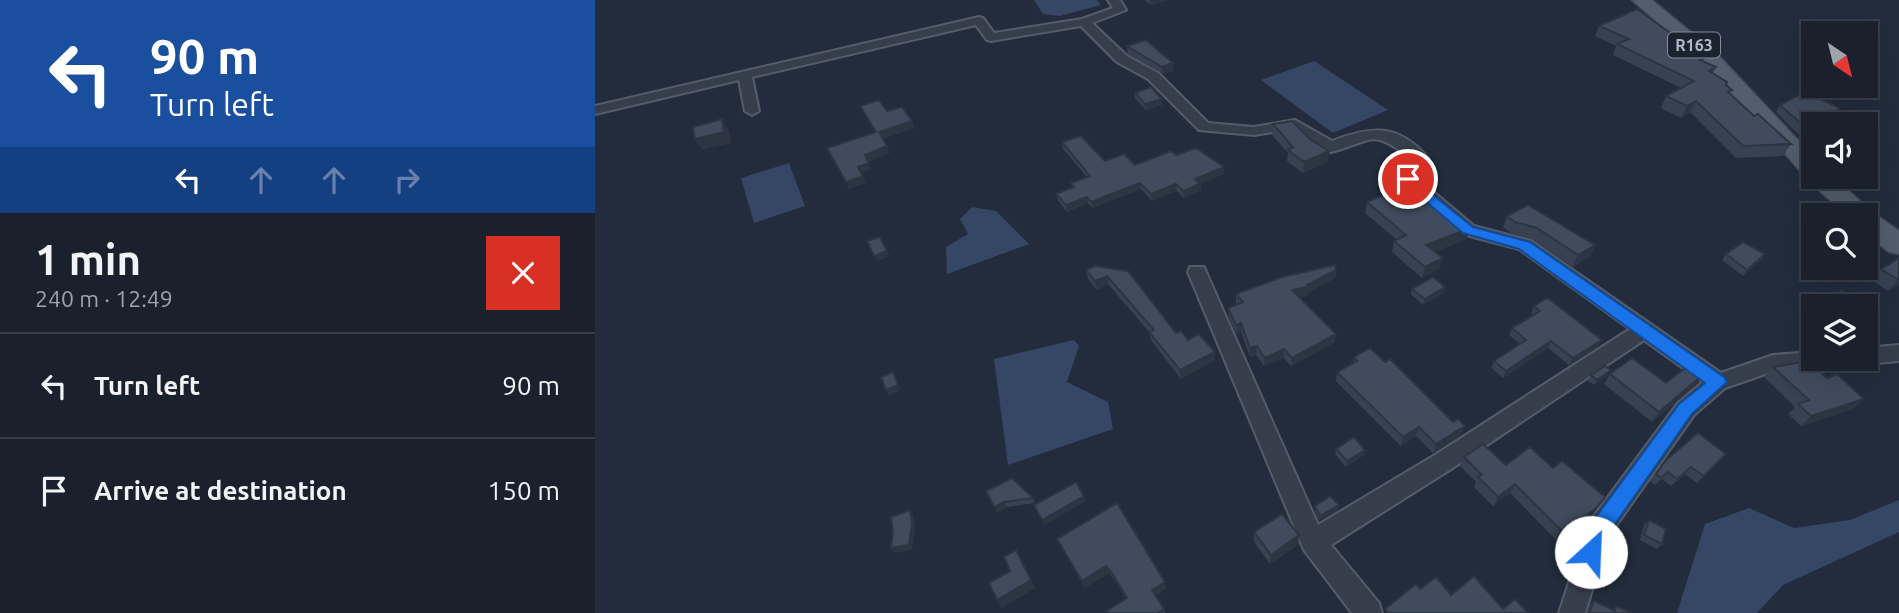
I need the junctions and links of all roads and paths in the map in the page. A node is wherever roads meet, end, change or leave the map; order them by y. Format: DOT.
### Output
graph roads {
  1 [pos="1114,0"];
  2 [pos="1641,0"];
  3 [pos="1084,22"];
  4 [pos="745,75"];
  5 [pos="595,110"];
  6 [pos="752,111"];
  7 [pos="1801,157"];
  8 [pos="1832,189"];
  9 [pos="1848,203"];
  10 [pos="1878,229"];
  11 [pos="1899,245"];
  12 [pos="1197,272"];
  13 [pos="1644,330"];
  14 [pos="1899,353"];
  15 [pos="1878,355"];
  16 [pos="1801,361"];
  17 [pos="1718,382"];
  18 [pos="1313,542"];
  19 [pos="1369,613"];
  20 [pos="1572,613"];
  1 -- 3 [label="street"];
  2 -- 7 [label="main road, R163"];
  3 -- 4 [label="street"];
  3 -- 13 [label="street"];
  4 -- 5 [label="street"];
  4 -- 6 [label="street"];
  8 -- 9 [label="main road"];
  10 -- 11 [label="main road"];
  12 -- 18 [label="street"];
  13 -- 17 [label="street"];
  13 -- 18 [label="street"];
  14 -- 15 [label="street"];
  16 -- 17 [label="street"];
  17 -- 20 [label="street"];
  18 -- 19 [label="street"];
}
